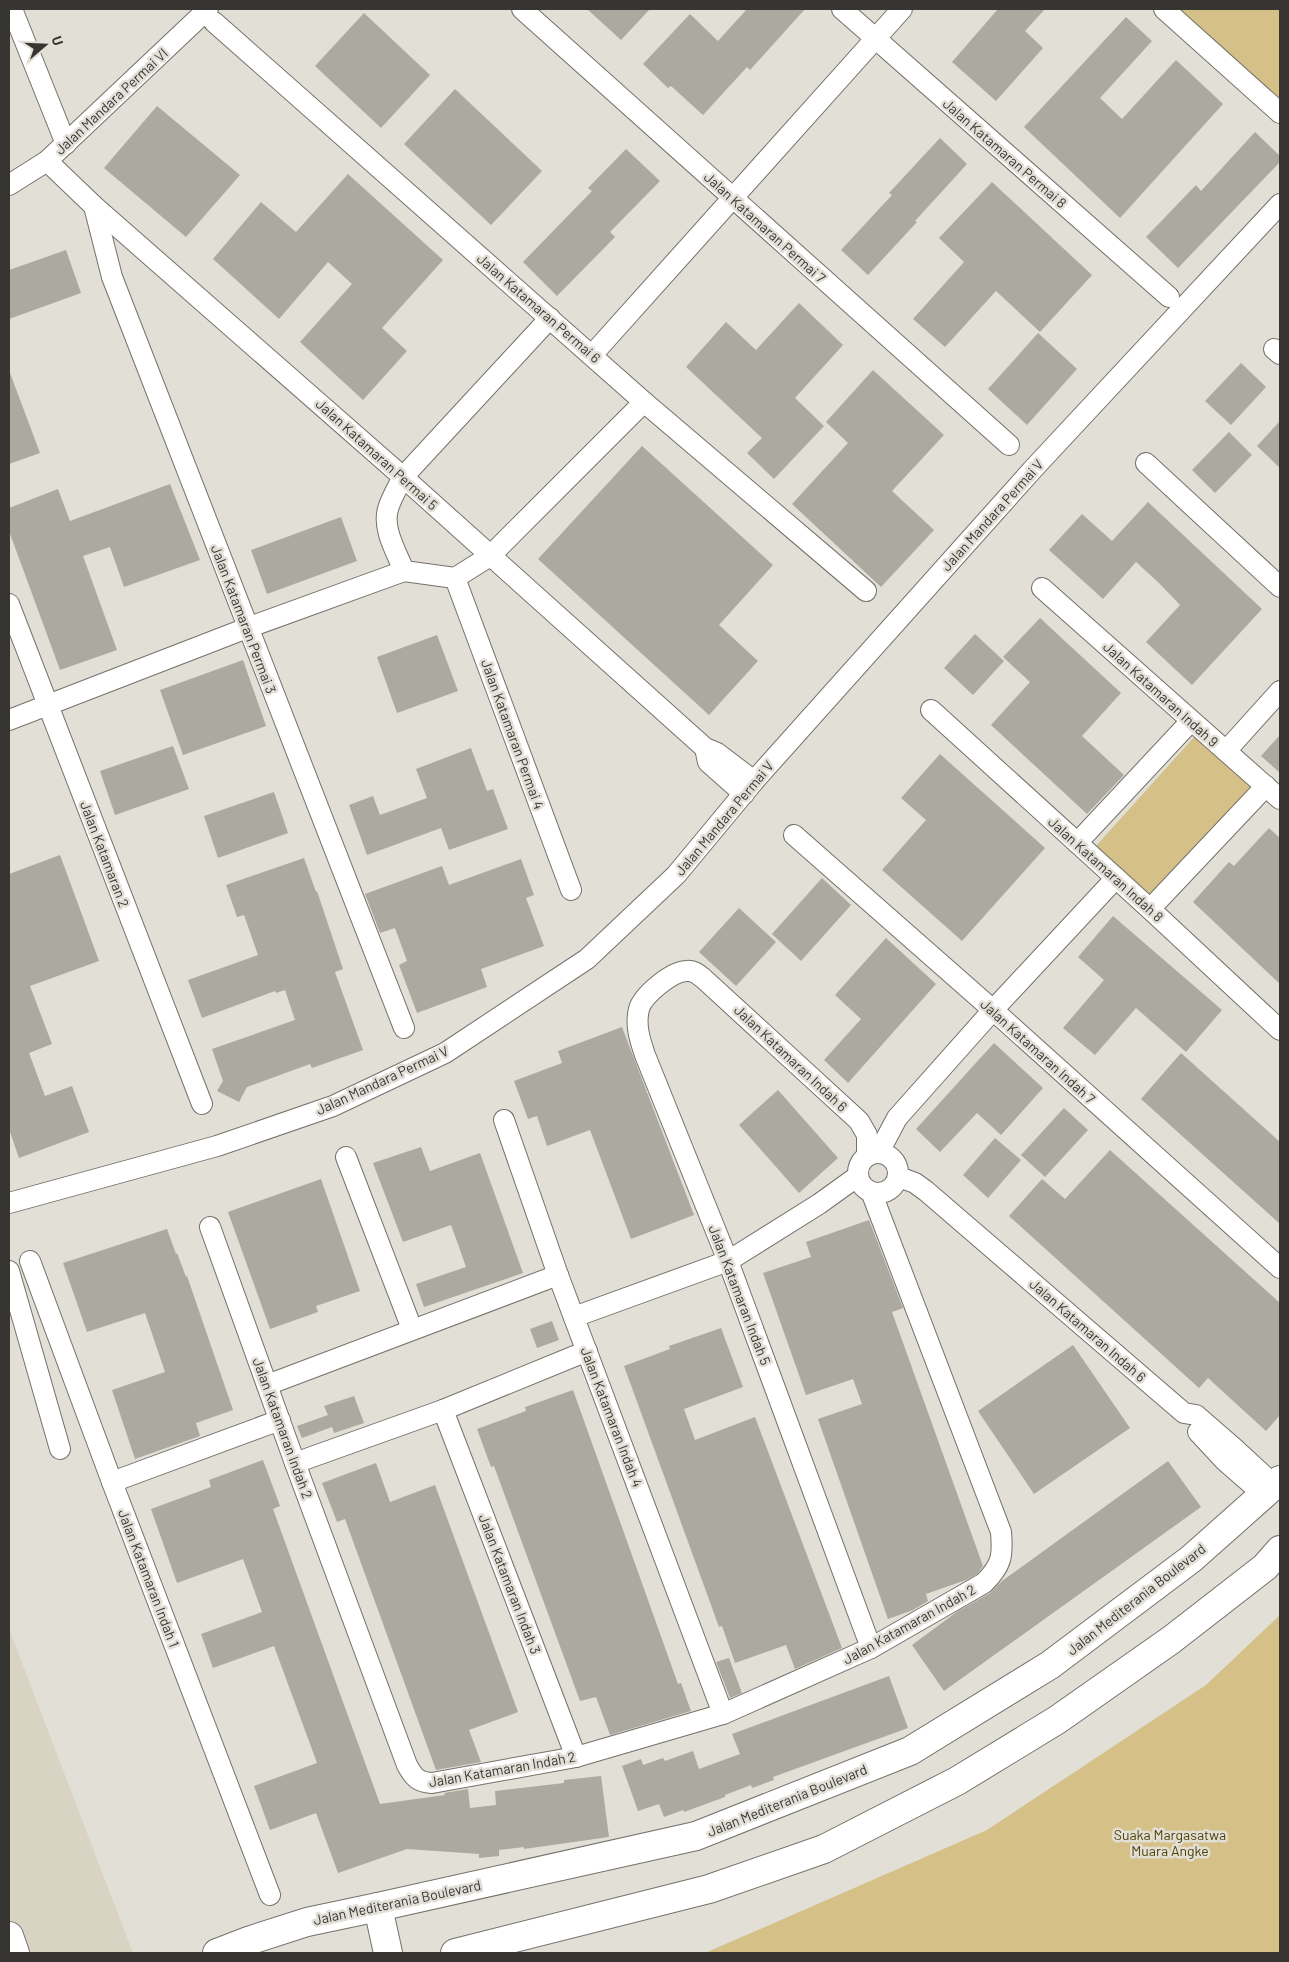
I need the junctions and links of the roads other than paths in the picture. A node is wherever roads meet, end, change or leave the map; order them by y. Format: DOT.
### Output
graph roads {
  1 [pos="12,9"];
  2 [pos="522,9"];
  3 [pos="842,9"];
  4 [pos="902,9"];
  5 [pos="1164,9"];
  6 [pos="211,15"];
  7 [pos="876,39"];
  8 [pos="1280,113"];
  9 [pos="66,144"];
  10 [pos="47,161"];
  11 [pos="9,185"];
  12 [pos="732,198"];
  13 [pos="1280,204"];
  14 [pos="94,206"];
  15 [pos="1169,297"];
  16 [pos="550,318"];
  17 [pos="592,355"];
  18 [pos="644,402"];
  19 [pos="1009,445"];
  20 [pos="1146,463"];
  21 [pos="403,477"];
  22 [pos="490,556"];
  23 [pos="404,571"];
  24 [pos="455,578"];
  25 [pos="1280,587"];
  26 [pos="1042,588"];
  27 [pos="866,591"];
  28 [pos="9,604"];
  29 [pos="247,628"];
  30 [pos="1280,691"];
  31 [pos="47,706"];
  32 [pos="931,710"];
  33 [pos="9,720"];
  34 [pos="1191,721"];
  35 [pos="1226,751"];
  36 [pos="749,788"];
  37 [pos="1273,792"];
  38 [pos="794,835"];
  39 [pos="1077,843"];
  40 [pos="1116,878"];
  41 [pos="571,890"];
  42 [pos="1150,908"];
  43 [pos="695,972"];
  44 [pos="992,1010"];
  45 [pos="404,1028"];
  46 [pos="1280,1030"];
  47 [pos="202,1104"];
  48 [pos="504,1120"];
  49 [pos="873,1154"];
  50 [pos="346,1157"];
  51 [pos="858,1176"];
  52 [pos="899,1177"];
  53 [pos="872,1194"];
  54 [pos="9,1203"];
  55 [pos="210,1227"];
  56 [pos="30,1261"];
  57 [pos="728,1261"];
  58 [pos="1280,1268"];
  59 [pos="9,1271"];
  60 [pos="558,1275"];
  61 [pos="574,1317"];
  62 [pos="412,1329"];
  63 [pos="587,1351"];
  64 [pos="267,1385"];
  65 [pos="444,1410"];
  66 [pos="280,1420"];
  67 [pos="60,1449"];
  68 [pos="295,1463"];
  69 [pos="112,1482"];
  70 [pos="1273,1487"];
  71 [pos="1280,1550"];
  72 [pos="871,1648"];
  73 [pos="723,1714"];
  74 [pos="576,1757"];
  75 [pos="270,1895"];
  76 [pos="378,1907"];
  77 [pos="9,1936"];
  78 [pos="15,1953"];
  79 [pos="217,1953"];
  80 [pos="388,1953"];
  81 [pos="455,1953"];
  1 -- 9 [label="street"];
  2 -- 12 [label="street, Jalan Katamaran Permai 7"];
  3 -- 7 [label="street, Jalan Katamaran Permai 8"];
  4 -- 7 [label="street"];
  5 -- 8 [label="street"];
  6 -- 9 [label="street, Jalan Mandara Permai VI"];
  6 -- 16 [label="street, Jalan Katamaran Permai 6"];
  7 -- 12 [label="street"];
  7 -- 15 [label="street, Jalan Katamaran Permai 8"];
  9 -- 10 [label="street, Jalan Mandara Permai VI"];
  10 -- 11 [label="street, Jalan Mandara Permai VI"];
  10 -- 14 [label="street, Jalan Katamaran Permai 5"];
  12 -- 17 [label="street"];
  12 -- 19 [label="street, Jalan Katamaran Permai 7"];
  13 -- 36 [label="street, Jalan Mandara Permai V"];
  14 -- 21 [label="street, Jalan Katamaran Permai 5"];
  14 -- 29 [label="street, Jalan Katamaran Permai 3"];
  16 -- 17 [label="street, Jalan Katamaran Permai 6"];
  16 -- 21 [label="street"];
  17 -- 18 [label="street, Jalan Katamaran Permai 6"];
  18 -- 22 [label="street"];
  18 -- 27 [label="street, Jalan Katamaran Permai 6"];
  20 -- 25 [label="street"];
  21 -- 22 [label="street, Jalan Katamaran Permai 5"];
  21 -- 23 [label="street"];
  22 -- 24 [label="street"];
  22 -- 36 [label="street, Jalan Katamaran Permai 5"];
  23 -- 24 [label="street"];
  23 -- 29 [label="street"];
  24 -- 41 [label="street, Jalan Katamaran Permai 4"];
  26 -- 34 [label="street, Jalan Katamaran Indah 9"];
  28 -- 31 [label="street, Jalan Katamaran 2"];
  29 -- 31 [label="street"];
  29 -- 45 [label="street, Jalan Katamaran Permai 3"];
  30 -- 35 [label="street"];
  31 -- 33 [label="street"];
  31 -- 47 [label="street, Jalan Katamaran 2"];
  32 -- 39 [label="street, Jalan Katamaran Indah 8"];
  34 -- 35 [label="street, Jalan Katamaran Indah 9"];
  34 -- 39 [label="street"];
  35 -- 37 [label="street, Jalan Katamaran Indah 9"];
  36 -- 54 [label="street, Jalan Mandara Permai V"];
  37 -- 42 [label="street"];
  38 -- 44 [label="street, Jalan Katamaran Indah 7"];
  39 -- 40 [label="street, Jalan Katamaran Indah 8"];
  40 -- 42 [label="street, Jalan Katamaran Indah 8"];
  40 -- 44 [label="street"];
  42 -- 46 [label="street, Jalan Katamaran Indah 8"];
  43 -- 49 [label="street, Jalan Katamaran Indah 6"];
  43 -- 57 [label="street, Jalan Katamaran Indah 5"];
  44 -- 49 [label="street"];
  44 -- 58 [label="street, Jalan Katamaran Indah 7"];
  48 -- 60 [label="street, Jalan Katamaran Indah 4"];
  49 -- 51 [label="street"];
  49 -- 52 [label="street"];
  50 -- 62 [label="street"];
  51 -- 53 [label="street"];
  51 -- 57 [label="street"];
  52 -- 53 [label="street"];
  52 -- 70 [label="street, Jalan Katamaran Indah 6"];
  53 -- 72 [label="street, Jalan Katamaran Indah 2"];
  55 -- 64 [label="street, Jalan Katamaran Indah 2"];
  56 -- 69 [label="street, Jalan Katamaran Indah 1"];
  57 -- 61 [label="street"];
  57 -- 72 [label="street, Jalan Katamaran Indah 5"];
  59 -- 67 [label="street"];
  60 -- 61 [label="street, Jalan Katamaran Indah 4"];
  60 -- 62 [label="street"];
  61 -- 63 [label="street, Jalan Katamaran Indah 4"];
  62 -- 64 [label="street"];
  63 -- 65 [label="street"];
  63 -- 73 [label="street, Jalan Katamaran Indah 4"];
  64 -- 66 [label="street, Jalan Katamaran Indah 2"];
  65 -- 68 [label="street"];
  65 -- 74 [label="street, Jalan Katamaran Indah 3"];
  66 -- 68 [label="street, Jalan Katamaran Indah 2"];
  66 -- 69 [label="street"];
  68 -- 74 [label="street, Jalan Katamaran Indah 2"];
  69 -- 75 [label="street, Jalan Katamaran Indah 1"];
  70 -- 76 [label="street, Jalan Mediterania Boulevard"];
  71 -- 81 [label="street"];
  72 -- 73 [label="street, Jalan Katamaran Indah 2"];
  73 -- 74 [label="street, Jalan Katamaran Indah 2"];
  76 -- 79 [label="street, Jalan Mediterania Boulevard"];
  76 -- 80 [label="street"];
  77 -- 78 [label="street"];
}
